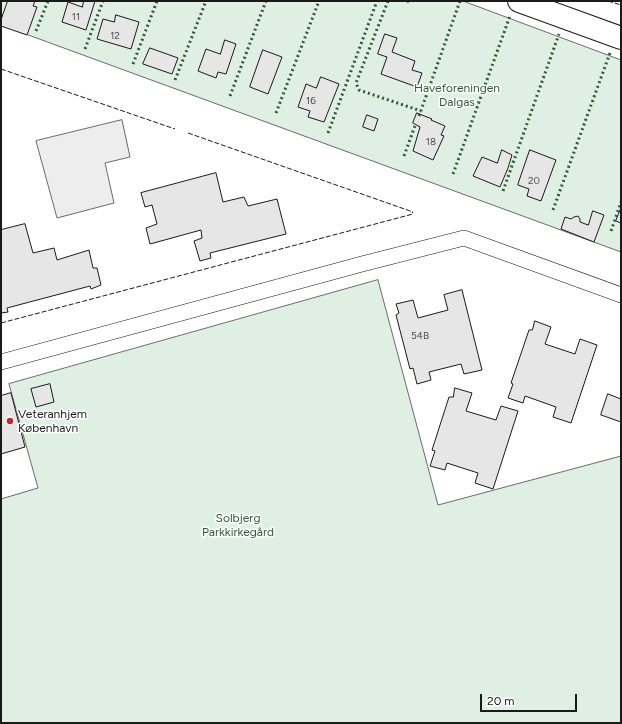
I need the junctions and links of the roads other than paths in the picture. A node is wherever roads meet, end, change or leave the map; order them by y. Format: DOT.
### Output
graph roads {
  1 [pos="519,1"];
  2 [pos="621,38"];
  3 [pos="621,295"];
  4 [pos="1,362"];
  1 -- 2 [label="street"];
  3 -- 4 [label="lane"];
}
